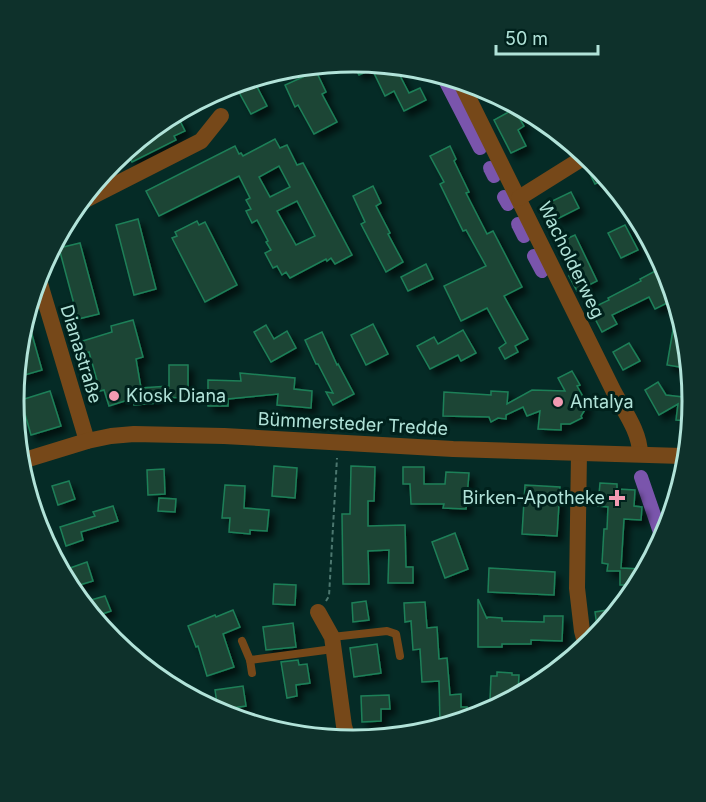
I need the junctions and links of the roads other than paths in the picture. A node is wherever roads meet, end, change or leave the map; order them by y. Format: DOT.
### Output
graph roads {
  1 [pos="465,92"];
  2 [pos="220,116"];
  3 [pos="578,161"];
  4 [pos="98,193"];
  5 [pos="519,198"];
  6 [pos="42,292"];
  7 [pos="87,441"];
  8 [pos="579,453"];
  9 [pos="640,454"];
  10 [pos="677,456"];
  11 [pos="29,459"];
  12 [pos="318,612"];
  13 [pos="583,636"];
  14 [pos="242,640"];
  15 [pos="332,643"];
  16 [pos="400,656"];
  17 [pos="250,660"];
  18 [pos="252,673"];
  19 [pos="345,730"];
  1 -- 5 [label="street, Wacholderweg"];
  2 -- 4 [label="street"];
  3 -- 5 [label="street"];
  5 -- 9 [label="street, Wacholderweg"];
  6 -- 7 [label="street, Dianastraße"];
  7 -- 8 [label="street, Bümmersteder Tredde"];
  7 -- 11 [label="street, Bümmersteder Tredde"];
  8 -- 9 [label="street, Bümmersteder Tredde"];
  8 -- 13 [label="street"];
  9 -- 10 [label="street, Bümmersteder Tredde"];
  12 -- 15 [label="street"];
  14 -- 17 [label="lane"];
  15 -- 16 [label="lane"];
  15 -- 17 [label="lane"];
  15 -- 19 [label="street"];
  17 -- 18 [label="lane"];
}
